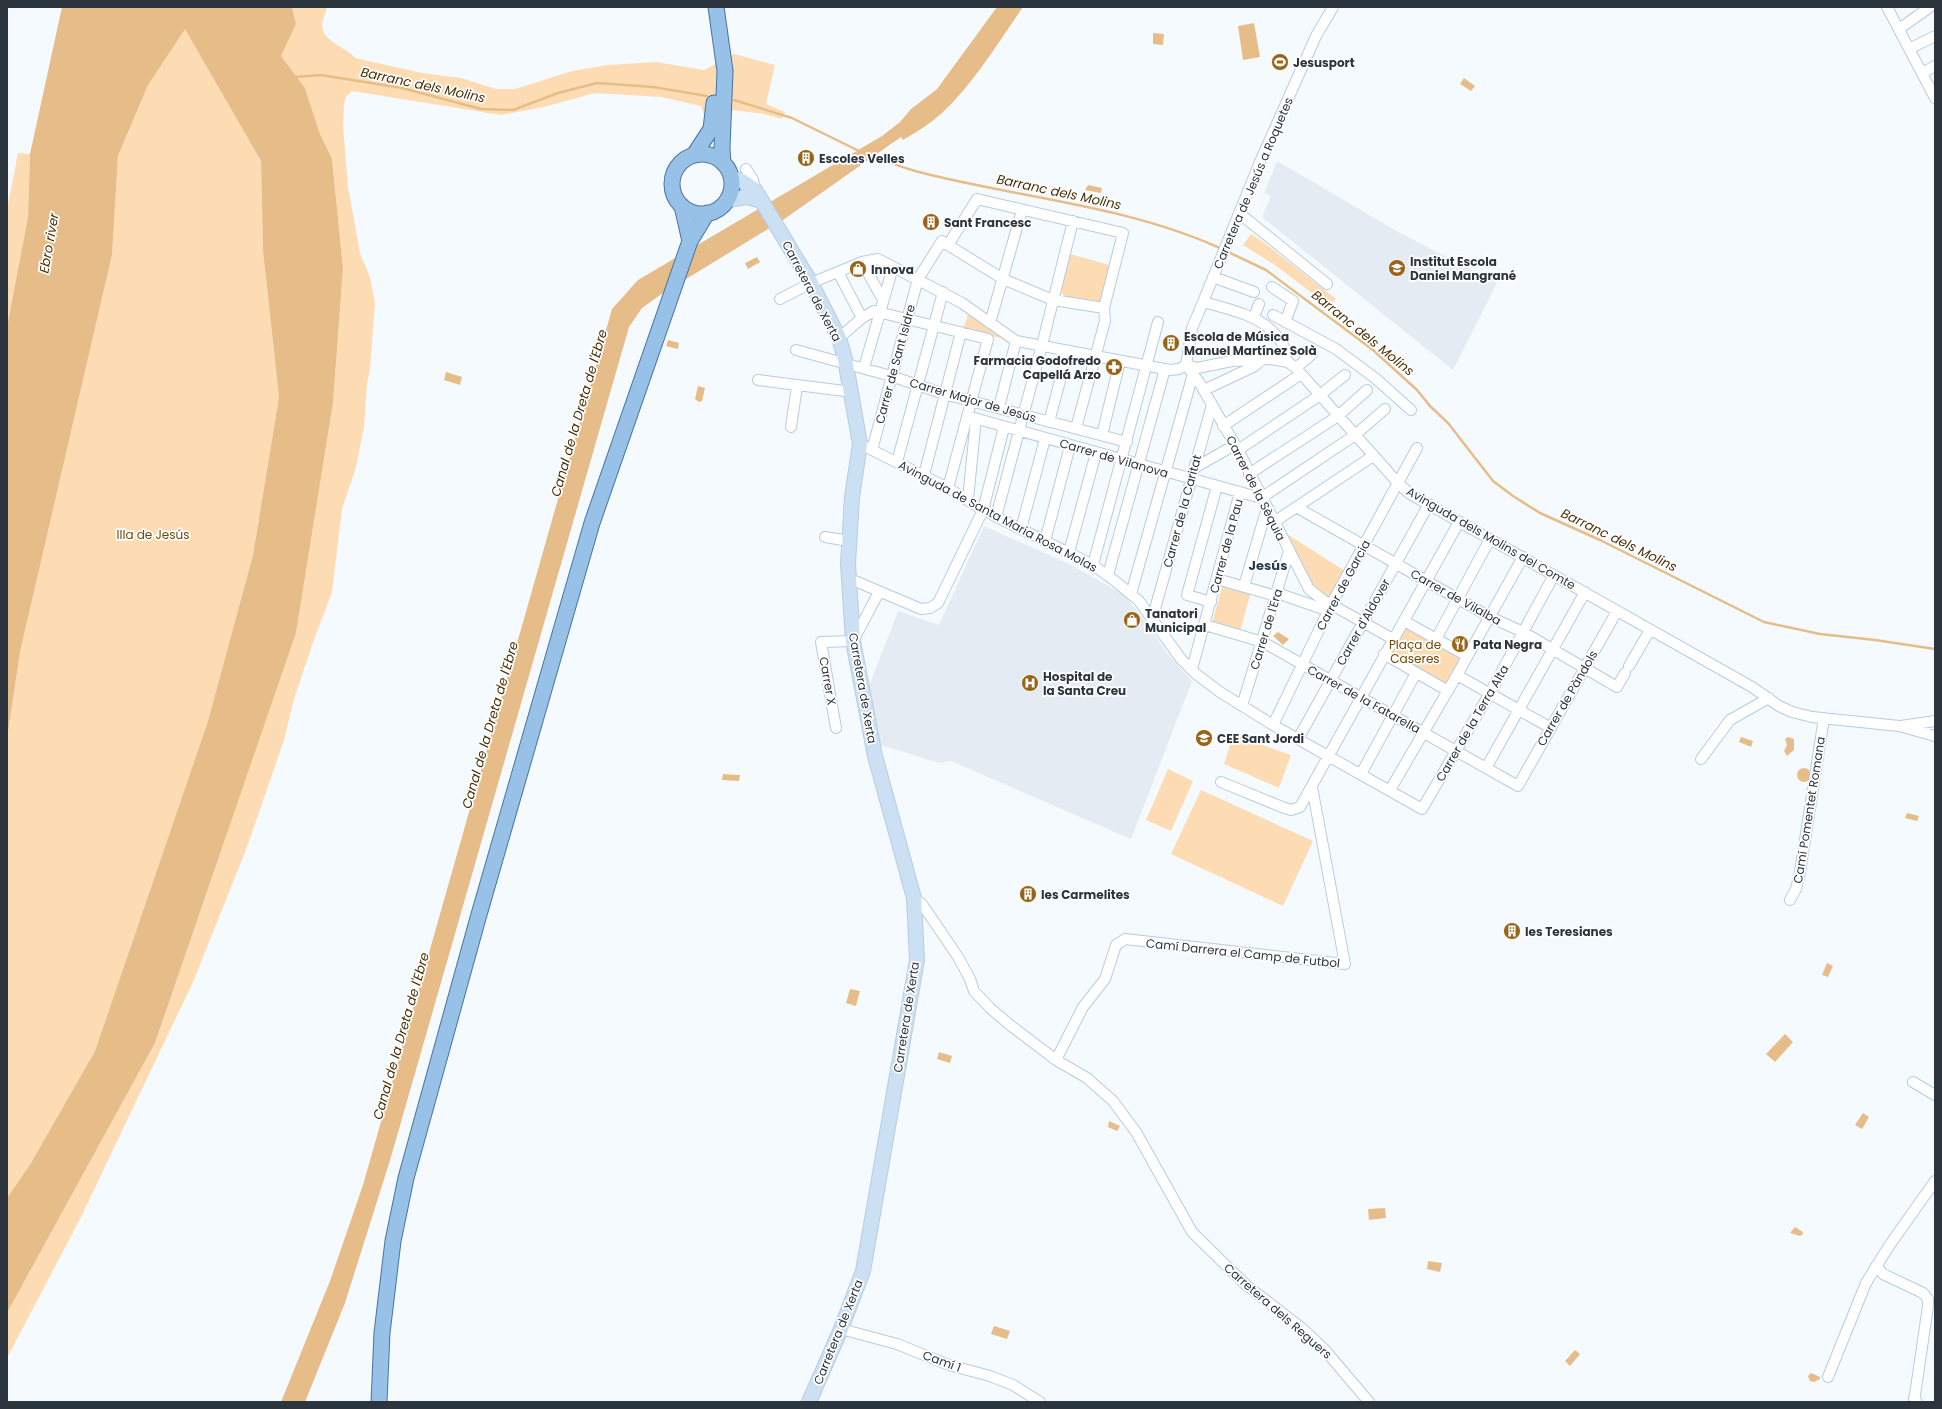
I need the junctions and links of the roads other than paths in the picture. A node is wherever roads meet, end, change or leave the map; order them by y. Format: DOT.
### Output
graph roads {
  1 [pos="707,7"];
  2 [pos="716,7"];
  3 [pos="1333,7"];
  4 [pos="1887,7"];
  5 [pos="1930,7"];
  6 [pos="1898,29"];
  7 [pos="1935,36"];
  8 [pos="1909,49"];
  9 [pos="1935,66"];
  10 [pos="1922,73"];
  11 [pos="1935,98"];
  12 [pos="694,154"];
  13 [pos="724,163"];
  14 [pos="738,175"];
  15 [pos="757,199"];
  16 [pos="727,200"];
  17 [pos="682,206"];
  18 [pos="1022,210"];
  19 [pos="707,213"];
  20 [pos="1240,213"];
  21 [pos="1073,221"];
  22 [pos="689,242"];
  23 [pos="948,245"];
  24 [pos="862,262"];
  25 [pos="893,267"];
  26 [pos="838,272"];
  27 [pos="1213,277"];
  28 [pos="918,279"];
  29 [pos="1003,279"];
  30 [pos="811,284"];
  31 [pos="1327,284"];
  32 [pos="1272,287"];
  33 [pos="943,292"];
  34 [pos="1254,292"];
  35 [pos="780,299"];
  36 [pos="883,300"];
  37 [pos="1053,300"];
  38 [pos="1203,302"];
  39 [pos="1259,304"];
  40 [pos="1104,308"];
  41 [pos="880,312"];
  42 [pos="1273,315"];
  43 [pos="1254,317"];
  44 [pos="862,318"];
  45 [pos="907,319"];
  46 [pos="1158,322"];
  47 [pos="1285,322"];
  48 [pos="990,323"];
  49 [pos="934,326"];
  50 [pos="961,332"];
  51 [pos="839,338"];
  52 [pos="1016,341"];
  53 [pos="1042,346"];
  54 [pos="796,350"];
  55 [pos="1068,351"];
  56 [pos="1287,354"];
  57 [pos="1312,354"];
  58 [pos="1094,356"];
  59 [pos="1263,359"];
  60 [pos="1120,361"];
  61 [pos="846,363"];
  62 [pos="1186,364"];
  63 [pos="1146,366"];
  64 [pos="864,368"];
  65 [pos="1165,369"];
  66 [pos="1298,371"];
  67 [pos="1193,374"];
  68 [pos="1344,375"];
  69 [pos="892,376"];
  70 [pos="758,380"];
  71 [pos="797,386"];
  72 [pos="919,387"];
  73 [pos="1204,390"];
  74 [pos="1367,390"];
  75 [pos="852,392"];
  76 [pos="944,394"];
  77 [pos="1320,396"];
  78 [pos="971,401"];
  79 [pos="1212,405"];
  80 [pos="999,407"];
  81 [pos="1385,410"];
  82 [pos="1411,410"];
  83 [pos="1023,414"];
  84 [pos="1338,416"];
  85 [pos="972,418"];
  86 [pos="1049,422"];
  87 [pos="1223,426"];
  88 [pos="791,427"];
  89 [pos="1004,427"];
  90 [pos="1076,428"];
  91 [pos="1019,431"];
  92 [pos="1102,435"];
  93 [pos="1355,435"];
  94 [pos="1045,439"];
  95 [pos="1127,442"];
  96 [pos="1070,446"];
  97 [pos="866,447"];
  98 [pos="1236,448"];
  99 [pos="1417,448"];
  100 [pos="1096,453"];
  101 [pos="1373,456"];
  102 [pos="1122,460"];
  103 [pos="897,462"];
  104 [pos="1138,465"];
  105 [pos="1194,468"];
  106 [pos="1165,473"];
  107 [pos="1249,474"];
  108 [pos="924,475"];
  109 [pos="1191,480"];
  110 [pos="1398,483"];
  111 [pos="1217,486"];
  112 [pos="948,488"];
  113 [pos="1240,492"];
  114 [pos="1261,498"];
  115 [pos="968,499"];
  116 [pos="1429,504"];
  117 [pos="1296,507"];
  118 [pos="1267,508"];
  119 [pos="983,510"];
  120 [pos="996,517"];
  121 [pos="1274,522"];
  122 [pos="1459,522"];
  123 [pos="1020,529"];
  124 [pos="825,537"];
  125 [pos="1490,539"];
  126 [pos="850,541"];
  127 [pos="1045,541"];
  128 [pos="1364,545"];
  129 [pos="1289,551"];
  130 [pos="1069,552"];
  131 [pos="1523,557"];
  132 [pos="1396,563"];
  133 [pos="1093,565"];
  134 [pos="1108,575"];
  135 [pos="1554,575"];
  136 [pos="848,578"];
  137 [pos="1217,579"];
  138 [pos="1427,580"];
  139 [pos="1244,586"];
  140 [pos="879,592"];
  141 [pos="1585,592"];
  142 [pos="1131,594"];
  143 [pos="1277,595"];
  144 [pos="1458,598"];
  145 [pos="1211,602"];
  146 [pos="1330,608"];
  147 [pos="1617,611"];
  148 [pos="1149,614"];
  149 [pos="1490,617"];
  150 [pos="1404,621"];
  151 [pos="1363,622"];
  152 [pos="1205,625"];
  153 [pos="1650,630"];
  154 [pos="1523,632"];
  155 [pos="1393,639"];
  156 [pos="1436,639"];
  157 [pos="853,641"];
  158 [pos="1262,642"];
  159 [pos="1552,651"];
  160 [pos="1384,654"];
  161 [pos="1467,656"];
  162 [pos="1302,664"];
  163 [pos="1192,669"];
  164 [pos="1584,669"];
  165 [pos="1416,673"];
  166 [pos="1457,675"];
  167 [pos="1331,680"];
  168 [pos="1448,691"];
  169 [pos="1490,693"];
  170 [pos="1361,696"];
  171 [pos="1769,698"];
  172 [pos="1242,706"];
  173 [pos="1519,710"];
  174 [pos="1393,715"];
  175 [pos="1824,718"];
  176 [pos="1935,721"];
  177 [pos="1273,725"];
  178 [pos="1899,726"];
  179 [pos="836,728"];
  180 [pos="1550,728"];
  181 [pos="1423,732"];
  182 [pos="1935,736"];
  183 [pos="1298,739"];
  184 [pos="1456,751"];
  185 [pos="1328,755"];
  186 [pos="1701,759"];
  187 [pos="1486,768"];
  188 [pos="1361,774"];
  189 [pos="1221,782"];
  190 [pos="1312,786"];
  191 [pos="1518,786"];
  192 [pos="1390,790"];
  193 [pos="1422,808"];
  194 [pos="914,898"];
  195 [pos="1790,900"];
  196 [pos="1056,1060"];
  197 [pos="1913,1082"];
  198 [pos="1935,1095"];
  199 [pos="1935,1181"];
  200 [pos="1876,1266"];
  201 [pos="841,1329"];
  202 [pos="1828,1377"];
  203 [pos="379,1402"];
  204 [pos="809,1402"];
  205 [pos="1040,1402"];
  206 [pos="1369,1402"];
  207 [pos="1918,1402"];
  1 -- 12 [label="main road"];
  2 -- 13 [label="main road"];
  3 -- 20 [label="street, Carretera de Jesús a Roquetes"];
  4 -- 6 [label="street"];
  5 -- 6 [label="street"];
  6 -- 8 [label="street"];
  7 -- 8 [label="street"];
  8 -- 10 [label="street"];
  9 -- 10 [label="street"];
  10 -- 11 [label="street"];
  12 -- 13 [label="main road"];
  12 -- 17 [label="main road"];
  13 -- 14 [label="main road"];
  14 -- 15 [label="main road"];
  14 -- 16 [label="main road"];
  15 -- 16 [label="main road"];
  15 -- 30 [label="main road, Carretera de Xerta"];
  16 -- 19 [label="main road"];
  17 -- 19 [label="main road"];
  17 -- 22 [label="main road"];
  18 -- 21 [label="street"];
  18 -- 23 [label="street"];
  18 -- 29 [label="street"];
  19 -- 22 [label="main road"];
  20 -- 27 [label="street, Carretera de Jesús a Roquetes"];
  20 -- 31 [label="street"];
  21 -- 37 [label="street"];
  21 -- 40 [label="street"];
  22 -- 203 [label="main road"];
  23 -- 28 [label="street, Carrer de Sant Isidre"];
  23 -- 29 [label="street"];
  24 -- 25 [label="street"];
  24 -- 26 [label="street"];
  24 -- 36 [label="street"];
  25 -- 28 [label="street"];
  25 -- 36 [label="street"];
  26 -- 30 [label="street"];
  26 -- 44 [label="street"];
  27 -- 34 [label="street"];
  27 -- 38 [label="street, Carretera de Jesús a Roquetes"];
  28 -- 33 [label="street"];
  28 -- 45 [label="street, Carrer de Sant Isidre"];
  29 -- 37 [label="street"];
  29 -- 48 [label="street"];
  30 -- 35 [label="street"];
  30 -- 51 [label="main road, Carretera de Xerta"];
  32 -- 47 [label="street"];
  33 -- 48 [label="street"];
  33 -- 49 [label="street"];
  36 -- 41 [label="street"];
  37 -- 40 [label="street"];
  37 -- 53 [label="street"];
  38 -- 43 [label="street"];
  38 -- 62 [label="street, Carretera de Jesús a Roquetes"];
  39 -- 43 [label="street"];
  40 -- 58 [label="street"];
  41 -- 44 [label="street"];
  41 -- 45 [label="street"];
  41 -- 64 [label="street"];
  42 -- 47 [label="street"];
  43 -- 56 [label="street"];
  44 -- 51 [label="street"];
  45 -- 49 [label="street"];
  45 -- 69 [label="street, Carrer de Sant Isidre"];
  46 -- 63 [label="street"];
  47 -- 82 [label="street"];
  48 -- 52 [label="street"];
  49 -- 50 [label="street"];
  49 -- 72 [label="street"];
  50 -- 76 [label="street"];
  50 -- 78 [label="street"];
  51 -- 61 [label="main road, Carretera de Xerta"];
  52 -- 53 [label="street, Avinguda dels Molins del Comte"];
  52 -- 80 [label="street"];
  53 -- 55 [label="street, Avinguda dels Molins del Comte"];
  53 -- 83 [label="street"];
  54 -- 61 [label="street, Carrer Major de Jesús"];
  55 -- 58 [label="street, Avinguda dels Molins del Comte"];
  55 -- 86 [label="street"];
  57 -- 66 [label="street"];
  58 -- 60 [label="street, Avinguda dels Molins del Comte"];
  58 -- 90 [label="street"];
  59 -- 62 [label="street, Avinguda dels Molins del Comte"];
  59 -- 66 [label="street, Avinguda dels Molins del Comte"];
  59 -- 73 [label="street"];
  60 -- 63 [label="street, Avinguda dels Molins del Comte"];
  60 -- 92 [label="street"];
  61 -- 64 [label="street, Carrer Major de Jesús"];
  61 -- 75 [label="main road, Carretera de Xerta"];
  62 -- 65 [label="street, Avinguda dels Molins del Comte"];
  62 -- 67 [label="street, Carrer de la Sèquia"];
  63 -- 65 [label="street, Avinguda dels Molins del Comte"];
  63 -- 95 [label="street"];
  64 -- 69 [label="street, Carrer Major de Jesús"];
  65 -- 104 [label="street"];
  66 -- 77 [label="street, Avinguda dels Molins del Comte"];
  66 -- 87 [label="street"];
  67 -- 73 [label="street, Carrer de la Sèquia"];
  67 -- 106 [label="street"];
  68 -- 77 [label="street"];
  69 -- 72 [label="street, Carrer Major de Jesús"];
  69 -- 97 [label="street, Carrer de Sant Isidre"];
  70 -- 71 [label="street"];
  71 -- 75 [label="street"];
  71 -- 88 [label="street"];
  72 -- 76 [label="street, Carrer Major de Jesús"];
  72 -- 103 [label="street"];
  73 -- 79 [label="street, Carrer de la Sèquia"];
  74 -- 84 [label="street"];
  75 -- 97 [label="main road, Carretera de Xerta"];
  76 -- 78 [label="street, Carrer Major de Jesús"];
  76 -- 108 [label="street"];
  77 -- 84 [label="street, Avinguda dels Molins del Comte"];
  77 -- 98 [label="street"];
  78 -- 80 [label="street, Carrer Major de Jesús"];
  78 -- 85 [label="street"];
  79 -- 87 [label="street, Carrer de la Sèquia"];
  79 -- 105 [label="street, Carrer de la Caritat"];
  80 -- 83 [label="street, Carrer Major de Jesús"];
  81 -- 93 [label="street"];
  83 -- 86 [label="street, Carrer Major de Jesús"];
  83 -- 91 [label="street"];
  84 -- 93 [label="street, Avinguda dels Molins del Comte"];
  84 -- 107 [label="street"];
  85 -- 89 [label="street, Carrer de Vilanova"];
  85 -- 112 [label="street"];
  85 -- 115 [label="street"];
  86 -- 90 [label="street, Carrer Major de Jesús"];
  87 -- 98 [label="street, Carrer de la Sèquia"];
  89 -- 91 [label="street, Carrer de Vilanova"];
  89 -- 119 [label="street"];
  90 -- 92 [label="street, Carrer Major de Jesús"];
  91 -- 94 [label="street, Carrer de Vilanova"];
  91 -- 120 [label="street"];
  92 -- 95 [label="street, Carrer Major de Jesús"];
  93 -- 101 [label="street, Avinguda dels Molins del Comte"];
  93 -- 114 [label="street"];
  94 -- 96 [label="street, Carrer de Vilanova"];
  94 -- 123 [label="street"];
  95 -- 102 [label="street"];
  96 -- 100 [label="street, Carrer de Vilanova"];
  96 -- 127 [label="street"];
  97 -- 103 [label="street, Avinguda de Santa Maria Rosa Molas"];
  97 -- 126 [label="main road, Carretera de Xerta"];
  98 -- 105 [label="street"];
  98 -- 107 [label="street, Carrer de la Sèquia"];
  99 -- 110 [label="street, Carrer de Garcia"];
  100 -- 102 [label="street, Carrer de Vilanova"];
  100 -- 130 [label="street"];
  101 -- 110 [label="street, Avinguda dels Molins del Comte"];
  101 -- 117 [label="street"];
  102 -- 104 [label="street, Carrer de Vilanova"];
  102 -- 133 [label="street"];
  103 -- 108 [label="street, Avinguda de Santa Maria Rosa Molas"];
  104 -- 106 [label="street, Carrer de Vilanova"];
  104 -- 134 [label="street"];
  105 -- 109 [label="street, Carrer de la Caritat"];
  106 -- 109 [label="street, Carrer de Vilanova"];
  106 -- 142 [label="street"];
  107 -- 114 [label="street, Carrer de la Sèquia"];
  108 -- 112 [label="street, Avinguda de Santa Maria Rosa Molas"];
  109 -- 111 [label="street, Carrer de Vilanova"];
  109 -- 148 [label="street, Carrer de la Caritat"];
  110 -- 116 [label="street, Avinguda dels Molins del Comte"];
  110 -- 128 [label="street, Carrer de Garcia"];
  111 -- 113 [label="street, Carrer de Vilanova"];
  111 -- 145 [label="street"];
  112 -- 115 [label="street, Avinguda de Santa Maria Rosa Molas"];
  113 -- 114 [label="street, Carrer de Vilanova"];
  113 -- 137 [label="street, Carrer de la Pau"];
  114 -- 118 [label="street, Carrer de la Sèquia"];
  115 -- 119 [label="street, Avinguda de Santa Maria Rosa Molas"];
  116 -- 122 [label="street, Avinguda dels Molins del Comte"];
  116 -- 132 [label="street, Carrer d'Aldover"];
  117 -- 121 [label="street"];
  117 -- 128 [label="street, Carrer de Vilalba"];
  118 -- 121 [label="street, Carrer de la Sèquia"];
  118 -- 139 [label="street"];
  119 -- 120 [label="street, Avinguda de Santa Maria Rosa Molas"];
  119 -- 140 [label="street"];
  120 -- 123 [label="street, Avinguda de Santa Maria Rosa Molas"];
  121 -- 129 [label="street, Carrer de la Sèquia"];
  122 -- 125 [label="street, Avinguda dels Molins del Comte"];
  122 -- 138 [label="street"];
  123 -- 127 [label="street, Avinguda de Santa Maria Rosa Molas"];
  124 -- 126 [label="street"];
  125 -- 131 [label="street, Avinguda dels Molins del Comte"];
  125 -- 144 [label="street"];
  126 -- 136 [label="main road, Carretera de Xerta"];
  127 -- 130 [label="street, Avinguda de Santa Maria Rosa Molas"];
  128 -- 132 [label="street, Carrer de Vilalba"];
  128 -- 146 [label="street, Carrer de Garcia"];
  129 -- 143 [label="street, Carrer de l'Era"];
  129 -- 146 [label="street, Carrer de la Sèquia"];
  130 -- 133 [label="street, Avinguda de Santa Maria Rosa Molas"];
  131 -- 135 [label="street, Avinguda dels Molins del Comte"];
  131 -- 149 [label="street"];
  132 -- 138 [label="street, Carrer de Vilalba"];
  132 -- 151 [label="street, Carrer d'Aldover"];
  133 -- 134 [label="street, Avinguda de Santa Maria Rosa Molas"];
  134 -- 142 [label="street, Avinguda de Santa Maria Rosa Molas"];
  135 -- 141 [label="street, Avinguda dels Molins del Comte"];
  135 -- 154 [label="street, Carrer de la Terra Alta"];
  136 -- 140 [label="street"];
  136 -- 157 [label="main road, Carretera de Xerta"];
  137 -- 139 [label="street"];
  137 -- 145 [label="street, Carrer de la Pau"];
  138 -- 144 [label="street, Carrer de Vilalba"];
  138 -- 150 [label="street"];
  139 -- 143 [label="street"];
  140 -- 157 [label="street"];
  141 -- 147 [label="street, Avinguda dels Molins del Comte"];
  141 -- 159 [label="street"];
  142 -- 148 [label="street, Avinguda de Santa Maria Rosa Molas"];
  143 -- 146 [label="street"];
  143 -- 158 [label="street, Carrer de l'Era"];
  144 -- 149 [label="street, Carrer de Vilalba"];
  144 -- 156 [label="street"];
  145 -- 152 [label="street, Carrer de la Pau"];
  146 -- 151 [label="street"];
  146 -- 162 [label="street, Carrer de Garcia"];
  147 -- 153 [label="street, Avinguda dels Molins del Comte"];
  147 -- 164 [label="street, Carrer de Pàndols"];
  148 -- 163 [label="street, Avinguda de Santa Maria Rosa Molas"];
  149 -- 154 [label="street, Carrer de Vilalba"];
  149 -- 161 [label="street"];
  150 -- 155 [label="street"];
  150 -- 156 [label="street"];
  151 -- 155 [label="street"];
  151 -- 167 [label="street, Carrer d'Aldover"];
  152 -- 158 [label="street, Carrer de la Fatarella"];
  152 -- 163 [label="street, Carrer de la Pau"];
  153 -- 164 [label="street, Carrer de Vilalba"];
  153 -- 171 [label="street, Avinguda dels Molins del Comte"];
  154 -- 159 [label="street, Carrer de Vilalba"];
  154 -- 169 [label="street, Carrer de la Terra Alta"];
  155 -- 160 [label="street"];
  156 -- 161 [label="street"];
  157 -- 179 [label="street, Carrer X"];
  157 -- 194 [label="main road, Carretera de Xerta"];
  158 -- 162 [label="street, Carrer de la Fatarella"];
  158 -- 172 [label="street, Carrer de l'Era"];
  159 -- 164 [label="street, Carrer de Vilalba"];
  159 -- 173 [label="street"];
  160 -- 165 [label="street"];
  160 -- 170 [label="street"];
  161 -- 166 [label="street"];
  162 -- 167 [label="street, Carrer de la Fatarella"];
  162 -- 177 [label="street, Carrer de Garcia"];
  163 -- 172 [label="street, Avinguda de Santa Maria Rosa Molas"];
  164 -- 180 [label="street, Carrer de Pàndols"];
  165 -- 168 [label="street"];
  165 -- 174 [label="street"];
  166 -- 168 [label="street"];
  166 -- 169 [label="street"];
  167 -- 170 [label="street, Carrer de la Fatarella"];
  167 -- 183 [label="street, Carrer d'Aldover"];
  168 -- 181 [label="street"];
  169 -- 173 [label="street"];
  169 -- 184 [label="street, Carrer de la Terra Alta"];
  170 -- 174 [label="street, Carrer de la Fatarella"];
  170 -- 185 [label="street"];
  171 -- 175 [label="street, Avinguda dels Molins del Comte"];
  171 -- 186 [label="street"];
  172 -- 177 [label="street, Avinguda de Santa Maria Rosa Molas"];
  173 -- 180 [label="street"];
  173 -- 187 [label="street"];
  174 -- 181 [label="street, Carrer de la Fatarella"];
  174 -- 188 [label="street"];
  175 -- 178 [label="street, Avinguda dels Molins del Comte"];
  175 -- 195 [label="street, Camí Pomentet Romana"];
  176 -- 178 [label="street"];
  177 -- 183 [label="street, Avinguda de Santa Maria Rosa Molas"];
  178 -- 182 [label="street"];
  180 -- 191 [label="street, Carrer de Pàndols"];
  181 -- 184 [label="street, Carrer de la Fatarella"];
  181 -- 192 [label="street"];
  183 -- 185 [label="street, Avinguda de Santa Maria Rosa Molas"];
  184 -- 187 [label="street, Carrer de la Fatarella"];
  184 -- 193 [label="street, Carrer de la Terra Alta"];
  185 -- 188 [label="street, Avinguda de Santa Maria Rosa Molas"];
  185 -- 190 [label="street"];
  187 -- 191 [label="street, Carrer de la Fatarella"];
  188 -- 192 [label="street, Avinguda de Santa Maria Rosa Molas"];
  189 -- 190 [label="street"];
  190 -- 196 [label="street, Camí Darrera el Camp de Futbol"];
  192 -- 193 [label="street, Avinguda de Santa Maria Rosa Molas"];
  194 -- 196 [label="street, Carretera dels Reguers"];
  194 -- 201 [label="main road, Carretera de Xerta"];
  196 -- 206 [label="street, Carretera dels Reguers"];
  197 -- 198 [label="street"];
  199 -- 200 [label="street"];
  200 -- 202 [label="street"];
  200 -- 207 [label="street"];
  201 -- 204 [label="main road, Carretera de Xerta"];
  201 -- 205 [label="street, Camí 1"];
}
